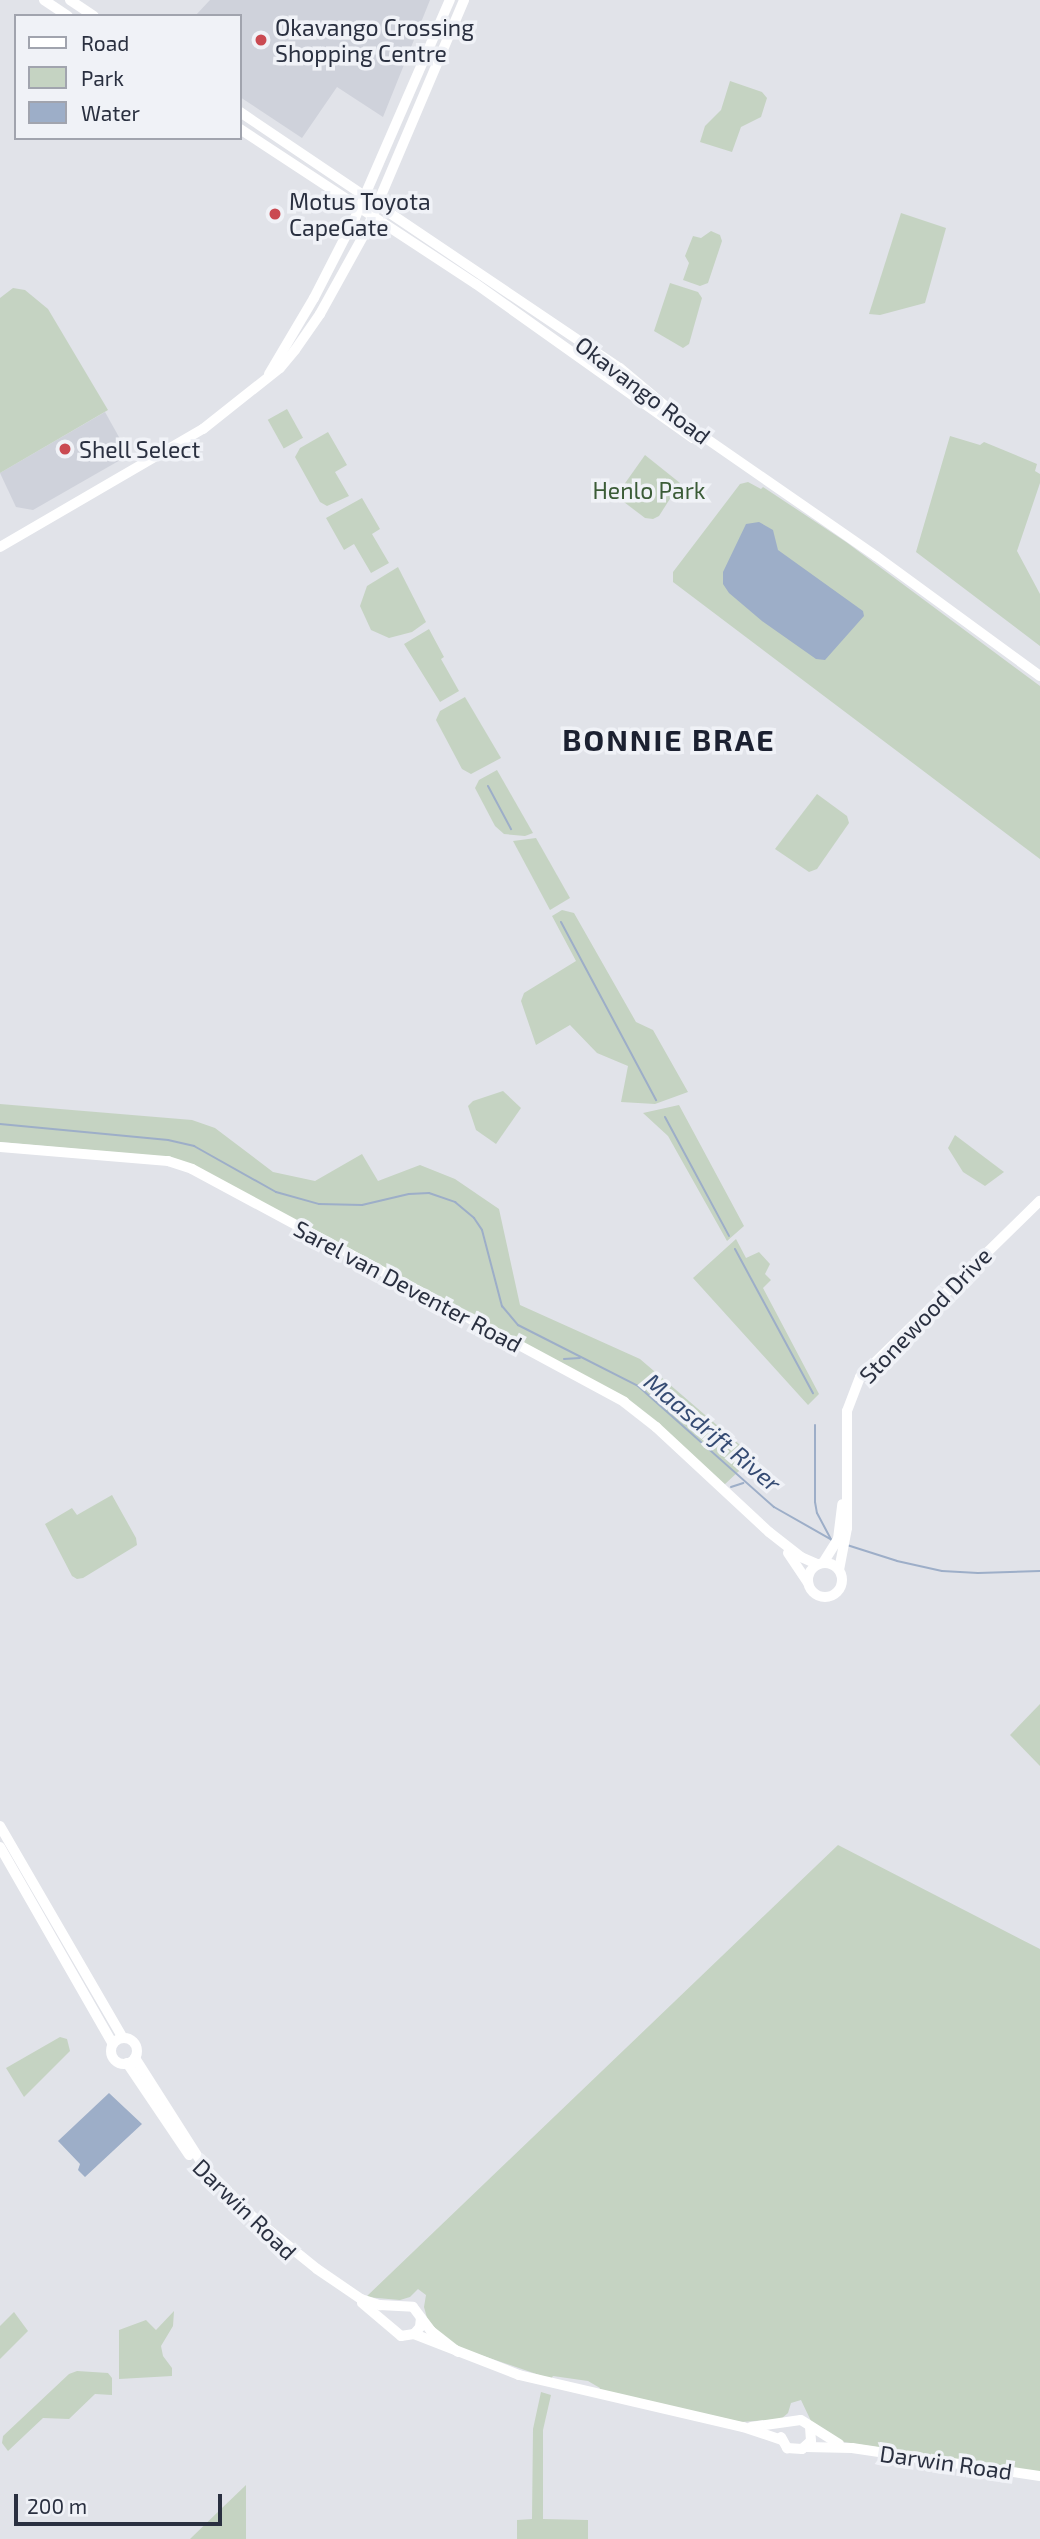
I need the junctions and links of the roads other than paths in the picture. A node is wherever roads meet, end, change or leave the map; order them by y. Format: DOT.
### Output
graph roads {
  1 [pos="44,0"];
  2 [pos="70,0"];
  3 [pos="450,0"];
  4 [pos="464,0"];
  5 [pos="65,14"];
  6 [pos="91,14"];
  7 [pos="242,113"];
  8 [pos="242,130"];
  9 [pos="366,196"];
  10 [pos="379,206"];
  11 [pos="360,208"];
  12 [pos="373,218"];
  13 [pos="268,374"];
  14 [pos="0,547"];
  15 [pos="1040,678"];
  16 [pos="0,1147"];
  17 [pos="1040,1201"];
  18 [pos="769,1532"];
  19 [pos="838,1550"];
  20 [pos="820,1564"];
  21 [pos="839,1570"];
  22 [pos="808,1583"];
  23 [pos="0,1826"];
  24 [pos="0,1847"];
  25 [pos="123,2038"];
  26 [pos="113,2044"];
  27 [pos="131,2061"];
  28 [pos="400,2306"];
  29 [pos="421,2318"];
  30 [pos="391,2326"];
  31 [pos="414,2334"];
  32 [pos="458,2352"];
  33 [pos="785,2424"];
  34 [pos="743,2427"];
  35 [pos="810,2428"];
  36 [pos="782,2440"];
  37 [pos="806,2447"];
  38 [pos="852,2448"];
  39 [pos="1040,2476"];
  1 -- 5 [label="street"];
  2 -- 6 [label="street"];
  3 -- 9 [label="street"];
  4 -- 10 [label="street"];
  7 -- 9 [label="street, Okavango Road"];
  8 -- 11 [label="street, Okavango Road"];
  9 -- 10 [label="street, Okavango Road"];
  9 -- 11 [label="street"];
  10 -- 12 [label="street"];
  10 -- 15 [label="street, Okavango Road"];
  11 -- 12 [label="street, Okavango Road"];
  11 -- 13 [label="street"];
  12 -- 13 [label="street"];
  12 -- 15 [label="street, Okavango Road"];
  13 -- 14 [label="street"];
  16 -- 18 [label="street, Sarel van Deventer Road"];
  17 -- 19 [label="street, Stonewood Drive"];
  18 -- 20 [label="street, Sarel van Deventer Road"];
  18 -- 22 [label="street, Sarel van Deventer Road"];
  19 -- 20 [label="street, Stonewood Drive"];
  19 -- 21 [label="street, Stonewood Drive"];
  20 -- 21 [label="street"];
  20 -- 22 [label="street"];
  21 -- 22 [label="street"];
  23 -- 25 [label="street"];
  24 -- 26 [label="street"];
  25 -- 26 [label="street"];
  25 -- 27 [label="street"];
  26 -- 27 [label="street"];
  27 -- 28 [label="street, Darwin Road"];
  27 -- 30 [label="street, Darwin Road"];
  28 -- 29 [label="street"];
  28 -- 30 [label="street"];
  29 -- 31 [label="street"];
  29 -- 32 [label="street"];
  30 -- 31 [label="street"];
  31 -- 32 [label="street"];
  32 -- 34 [label="street"];
  33 -- 34 [label="street"];
  33 -- 35 [label="street"];
  33 -- 36 [label="street"];
  34 -- 36 [label="street"];
  35 -- 37 [label="street"];
  35 -- 38 [label="street, Darwin Road"];
  36 -- 37 [label="street"];
  37 -- 38 [label="street, Darwin Road"];
  38 -- 39 [label="street, Darwin Road"];
}
